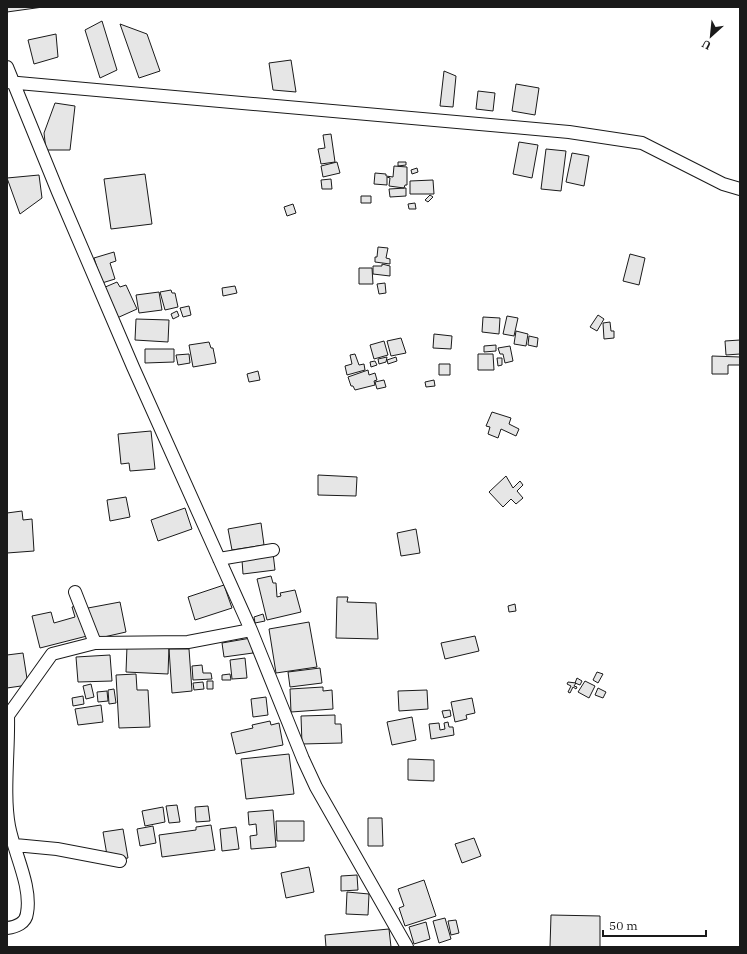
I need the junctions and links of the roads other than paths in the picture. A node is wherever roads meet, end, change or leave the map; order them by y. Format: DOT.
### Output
graph roads {
  1 [pos="7,67"];
  2 [pos="10,82"];
  3 [pos="740,189"];
  4 [pos="273,550"];
  5 [pos="219,559"];
  6 [pos="75,592"];
  7 [pos="251,630"];
  8 [pos="95,643"];
  9 [pos="8,717"];
  10 [pos="15,845"];
  11 [pos="120,861"];
  12 [pos="7,928"];
  13 [pos="407,947"];
  1 -- 2 [label="street"];
  2 -- 3 [label="street"];
  2 -- 5 [label="street"];
  4 -- 5 [label="street"];
  5 -- 7 [label="street"];
  6 -- 8 [label="street"];
  7 -- 8 [label="street"];
  7 -- 13 [label="street"];
  8 -- 9 [label="street"];
  9 -- 10 [label="street"];
  10 -- 11 [label="street"];
  10 -- 12 [label="street"];
}
